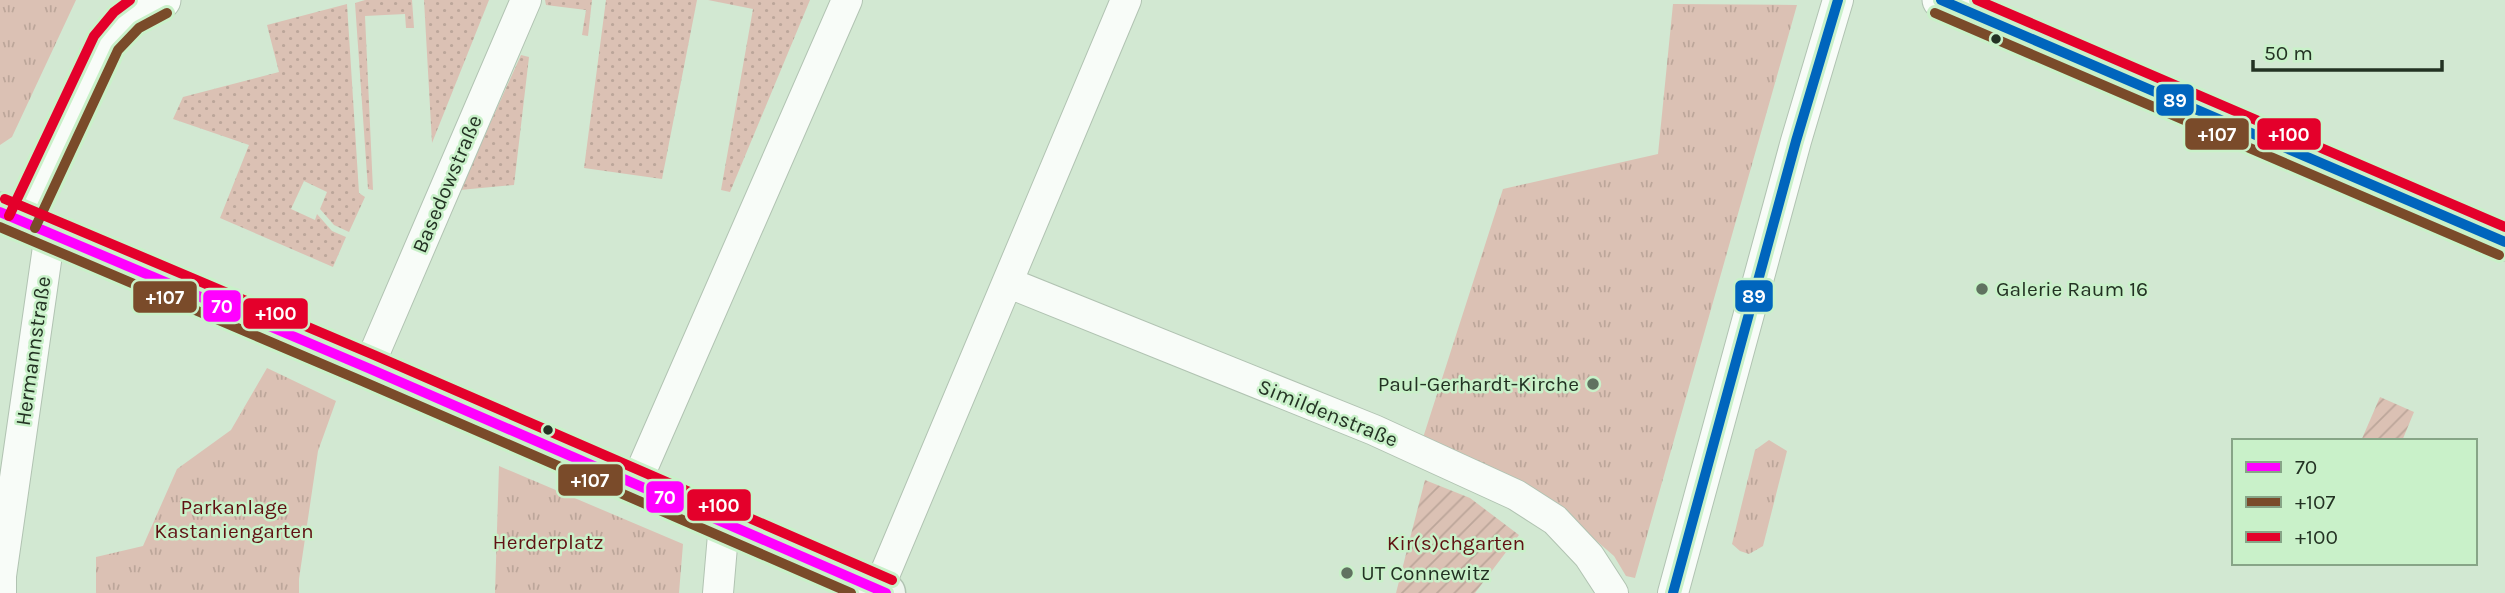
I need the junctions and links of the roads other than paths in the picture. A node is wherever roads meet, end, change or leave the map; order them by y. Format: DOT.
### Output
graph roads {
  1 [pos="526,0"];
  2 [pos="848,0"];
  3 [pos="1126,0"];
  4 [pos="1838,0"];
  5 [pos="1941,0"];
  6 [pos="146,3"];
  7 [pos="24,222"];
  8 [pos="2505,242"];
  9 [pos="1009,283"];
  10 [pos="368,368"];
  11 [pos="635,485"];
  12 [pos="724,523"];
  13 [pos="882,591"];
  14 [pos="1,593"];
  15 [pos="718,593"];
  16 [pos="1613,593"];
  17 [pos="1673,593"];
  1 -- 10 [label="street, Basedowstraße"];
  2 -- 11 [label="street"];
  3 -- 9 [label="street"];
  4 -- 17 [label="street"];
  5 -- 8 [label="street"];
  6 -- 7 [label="street"];
  7 -- 10 [label="main road"];
  7 -- 14 [label="street, Hermannstraße"];
  9 -- 13 [label="street"];
  9 -- 16 [label="street, Simildenstraße"];
  10 -- 11 [label="main road"];
  11 -- 12 [label="main road"];
  12 -- 13 [label="main road"];
  12 -- 15 [label="street"];
}
